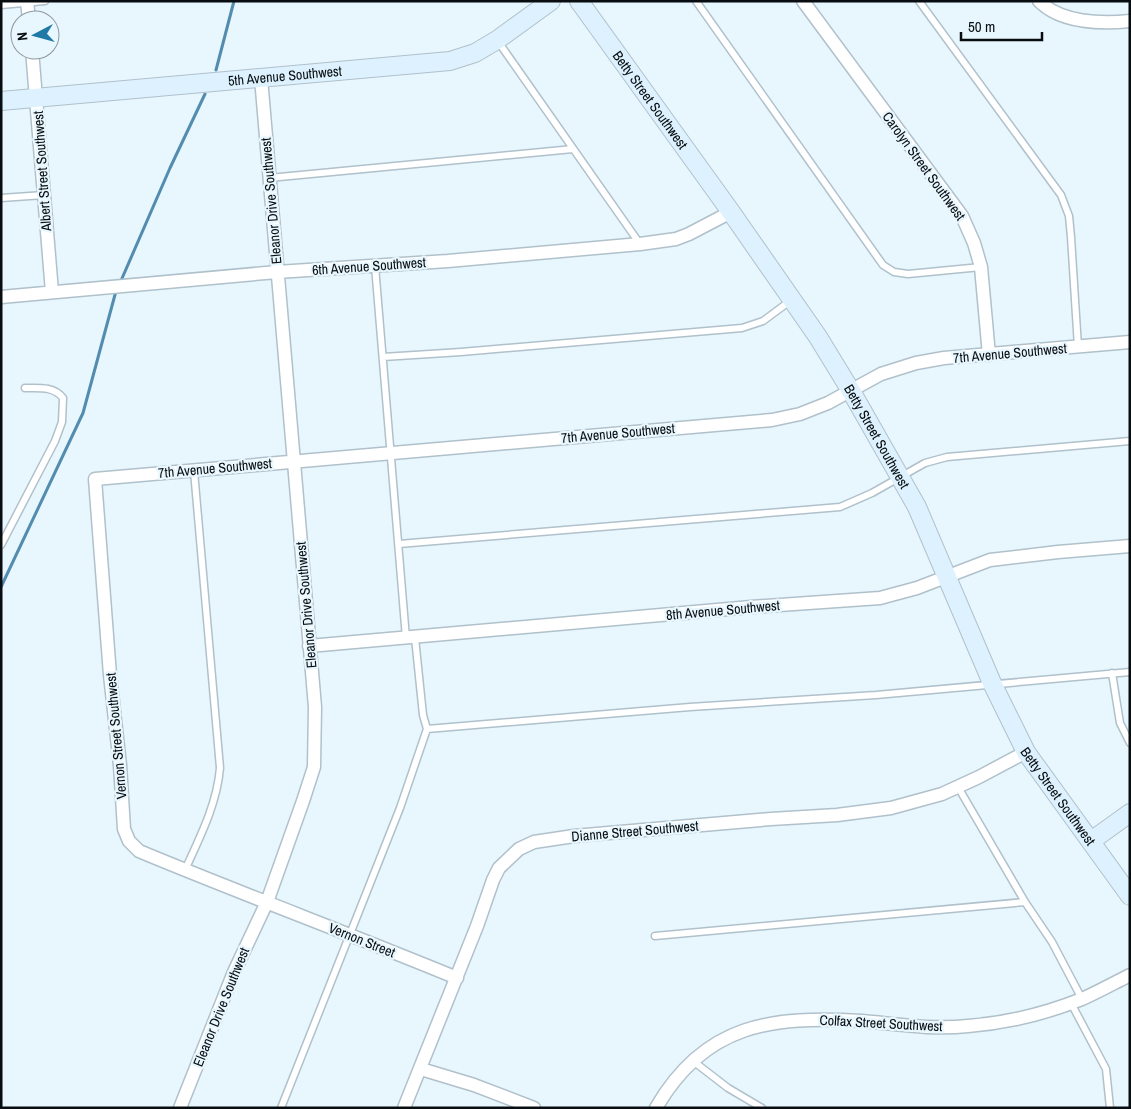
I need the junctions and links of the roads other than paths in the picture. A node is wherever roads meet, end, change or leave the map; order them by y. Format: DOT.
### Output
graph roads {
  1 [pos="45,1"];
  2 [pos="551,1"];
  3 [pos="579,1"];
  4 [pos="696,1"];
  5 [pos="803,1"];
  6 [pos="919,1"];
  7 [pos="1039,1"];
  8 [pos="27,2"];
  9 [pos="1,5"];
  10 [pos="1130,21"];
  11 [pos="497,40"];
  12 [pos="33,60"];
  13 [pos="261,78"];
  14 [pos="37,98"];
  15 [pos="1,101"];
  16 [pos="573,149"];
  17 [pos="269,178"];
  18 [pos="44,195"];
  19 [pos="1,198"];
  20 [pos="731,212"];
  21 [pos="640,244"];
  22 [pos="375,266"];
  23 [pos="981,267"];
  24 [pos="277,272"];
  25 [pos="52,292"];
  26 [pos="1,297"];
  27 [pos="793,299"];
  28 [pos="1130,342"];
  29 [pos="1078,347"];
  30 [pos="989,355"];
  31 [pos="383,357"];
  32 [pos="24,388"];
  33 [pos="851,391"];
  34 [pos="1130,441"];
  35 [pos="391,454"];
  36 [pos="293,461"];
  37 [pos="194,471"];
  38 [pos="900,476"];
  39 [pos="95,479"];
  40 [pos="399,544"];
  41 [pos="1,545"];
  42 [pos="1130,546"];
  43 [pos="947,576"];
  44 [pos="410,638"];
  45 [pos="309,646"];
  46 [pos="1130,672"];
  47 [pos="1112,673"];
  48 [pos="992,683"];
  49 [pos="428,729"];
  50 [pos="1130,743"];
  51 [pos="1026,752"];
  52 [pos="958,787"];
  53 [pos="1130,813"];
  54 [pos="1091,841"];
  55 [pos="185,870"];
  56 [pos="1130,896"];
  57 [pos="267,902"];
  58 [pos="1025,902"];
  59 [pos="350,934"];
  60 [pos="655,936"];
  61 [pos="1130,975"];
  62 [pos="456,978"];
  63 [pos="1076,1001"];
  64 [pos="692,1060"];
  65 [pos="421,1069"];
  66 [pos="180,1108"];
  67 [pos="281,1108"];
  68 [pos="404,1108"];
  69 [pos="534,1108"];
  70 [pos="656,1108"];
  71 [pos="762,1108"];
  72 [pos="1110,1108"];
  1 -- 8 [label="lane"];
  2 -- 11 [label="street, 5th Avenue Southwest"];
  3 -- 20 [label="street, Betty Street Southwest"];
  4 -- 23 [label="lane"];
  5 -- 23 [label="street, Carolyn Street Southwest"];
  6 -- 29 [label="lane"];
  7 -- 10 [label="street"];
  8 -- 9 [label="lane"];
  11 -- 13 [label="street, 5th Avenue Southwest"];
  11 -- 16 [label="lane"];
  12 -- 14 [label="street, Albert Street Southwest"];
  13 -- 14 [label="street, 5th Avenue Southwest"];
  13 -- 17 [label="street, Eleanor Drive Southwest"];
  14 -- 15 [label="street, 5th Avenue Southwest"];
  14 -- 18 [label="street, Albert Street Southwest"];
  16 -- 17 [label="lane"];
  16 -- 21 [label="lane"];
  17 -- 24 [label="street, Eleanor Drive Southwest"];
  18 -- 19 [label="lane"];
  18 -- 25 [label="street, Albert Street Southwest"];
  20 -- 21 [label="street, 6th Avenue Southwest"];
  20 -- 27 [label="street, Betty Street Southwest"];
  21 -- 22 [label="street, 6th Avenue Southwest"];
  22 -- 24 [label="street, 6th Avenue Southwest"];
  22 -- 31 [label="lane"];
  23 -- 30 [label="street, Carolyn Street Southwest"];
  24 -- 25 [label="street, 6th Avenue Southwest"];
  24 -- 36 [label="street, Eleanor Drive Southwest"];
  25 -- 26 [label="street, 6th Avenue Southwest"];
  27 -- 31 [label="lane"];
  27 -- 33 [label="street, Betty Street Southwest"];
  28 -- 29 [label="street, 7th Avenue Southwest"];
  29 -- 30 [label="street, 7th Avenue Southwest"];
  30 -- 33 [label="street, 7th Avenue Southwest"];
  31 -- 35 [label="lane"];
  32 -- 41 [label="lane"];
  33 -- 35 [label="street, 7th Avenue Southwest"];
  33 -- 38 [label="street, Betty Street Southwest"];
  34 -- 38 [label="lane"];
  35 -- 36 [label="street, 7th Avenue Southwest"];
  35 -- 40 [label="lane"];
  36 -- 37 [label="street, 7th Avenue Southwest"];
  36 -- 45 [label="street, Eleanor Drive Southwest"];
  37 -- 39 [label="street, 7th Avenue Southwest"];
  37 -- 55 [label="lane"];
  38 -- 40 [label="lane"];
  38 -- 43 [label="street, Betty Street Southwest"];
  39 -- 55 [label="street, Vernon Street Southwest"];
  40 -- 44 [label="lane"];
  42 -- 43 [label="street, 8th Avenue Southwest"];
  43 -- 44 [label="street, 8th Avenue Southwest"];
  43 -- 48 [label="street, Betty Street Southwest"];
  44 -- 45 [label="street, 8th Avenue Southwest"];
  44 -- 49 [label="lane"];
  45 -- 57 [label="street, Eleanor Drive Southwest"];
  46 -- 47 [label="lane"];
  47 -- 48 [label="lane"];
  47 -- 50 [label="lane"];
  48 -- 49 [label="lane"];
  48 -- 51 [label="street, Betty Street Southwest"];
  49 -- 59 [label="lane"];
  51 -- 52 [label="street, Dianne Street Southwest"];
  51 -- 54 [label="street, Betty Street Southwest"];
  52 -- 58 [label="lane"];
  52 -- 62 [label="street, Dianne Street Southwest"];
  53 -- 54 [label="street"];
  54 -- 56 [label="street, Betty Street Southwest"];
  55 -- 57 [label="street, Vernon Street Southwest"];
  57 -- 59 [label="street, Vernon Street"];
  57 -- 66 [label="street, Eleanor Drive Southwest"];
  58 -- 60 [label="lane"];
  58 -- 63 [label="lane"];
  59 -- 62 [label="street, Vernon Street"];
  59 -- 67 [label="lane"];
  61 -- 63 [label="street, Colfax Street Southwest"];
  62 -- 65 [label="street, Dianne Street Southwest"];
  63 -- 64 [label="street, Colfax Street Southwest"];
  63 -- 72 [label="lane"];
  64 -- 70 [label="street, Colfax Street Southwest"];
  64 -- 71 [label="lane"];
  65 -- 68 [label="street, Dianne Street Southwest"];
  65 -- 69 [label="street"];
}
